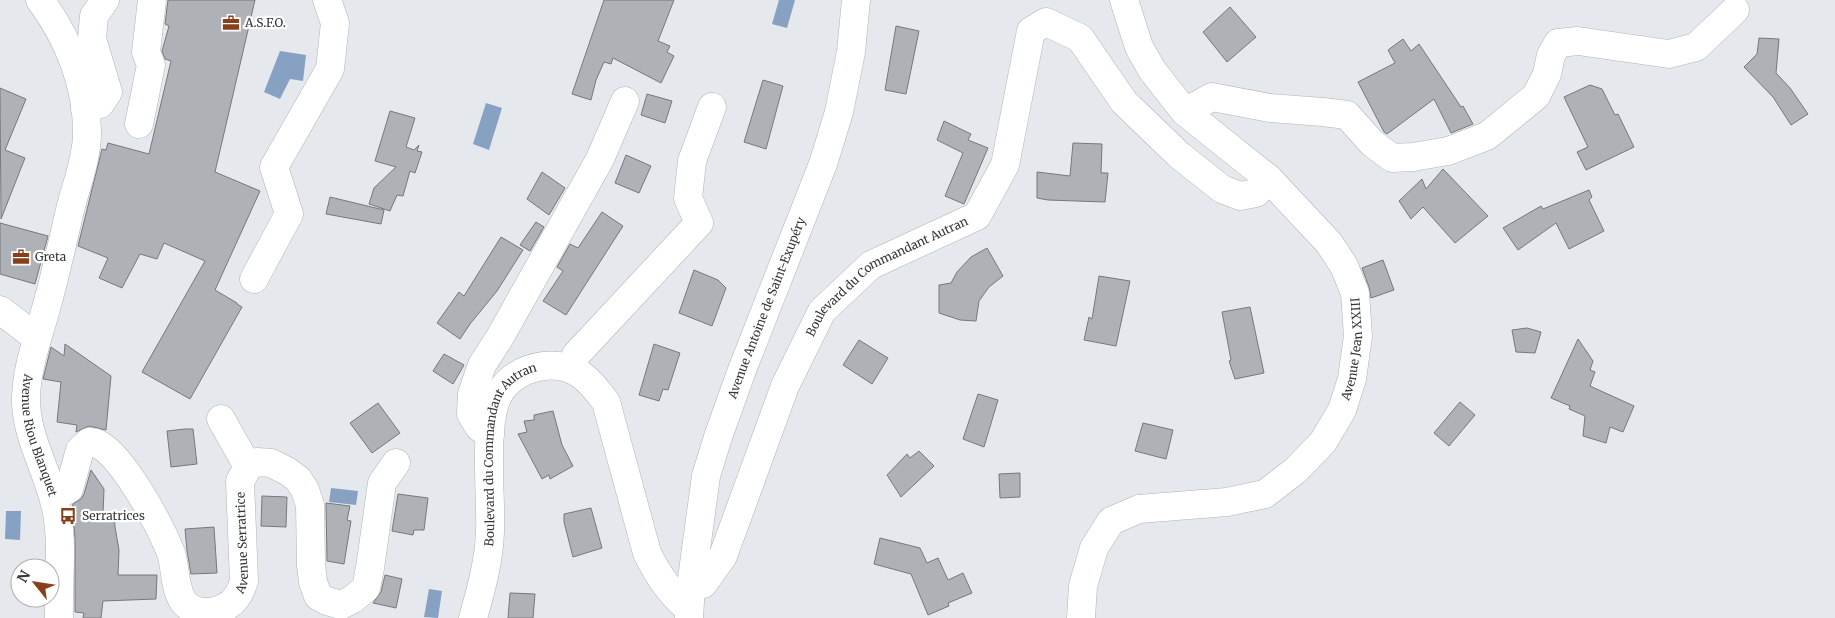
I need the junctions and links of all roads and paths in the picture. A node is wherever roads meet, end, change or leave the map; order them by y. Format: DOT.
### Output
graph roads {
  1 [pos="40,0"];
  2 [pos="105,0"];
  3 [pos="152,0"];
  4 [pos="327,0"];
  5 [pos="856,0"];
  6 [pos="1124,0"];
  7 [pos="1735,10"];
  8 [pos="625,101"];
  9 [pos="712,107"];
  10 [pos="85,108"];
  11 [pos="1185,112"];
  12 [pos="139,124"];
  13 [pos="1269,179"];
  14 [pos="254,279"];
  15 [pos="0,310"];
  16 [pos="37,338"];
  17 [pos="571,370"];
  18 [pos="221,419"];
  19 [pos="490,436"];
  20 [pos="396,463"];
  21 [pos="248,468"];
  22 [pos="54,497"];
  23 [pos="690,604"];
  24 [pos="58,618"];
  25 [pos="473,618"];
  26 [pos="1081,618"];
  1 -- 10 [label="street, Avenue Riou Blanquet"];
  2 -- 10 [label="street"];
  3 -- 12 [label="street"];
  4 -- 14 [label="street"];
  5 -- 23 [label="street, Avenue Antoine de Saint-Exupéry"];
  6 -- 11 [label="street, Avenue Jean XXIII"];
  7 -- 11 [label="street"];
  8 -- 19 [label="street"];
  9 -- 17 [label="street"];
  10 -- 16 [label="street, Avenue Riou Blanquet"];
  11 -- 13 [label="street, Avenue Jean XXIII"];
  13 -- 23 [label="street, Boulevard du Commandant Autran"];
  13 -- 26 [label="street, Avenue Jean XXIII"];
  15 -- 16 [label="street"];
  16 -- 22 [label="street, Avenue Riou Blanquet"];
  17 -- 19 [label="street, Boulevard du Commandant Autran"];
  17 -- 23 [label="street, Boulevard du Commandant Autran"];
  18 -- 21 [label="street"];
  19 -- 25 [label="street, Boulevard du Commandant Autran"];
  20 -- 21 [label="street"];
  21 -- 22 [label="street, Avenue Serratrice"];
  22 -- 24 [label="street, Avenue Riou Blanquet"];
}
